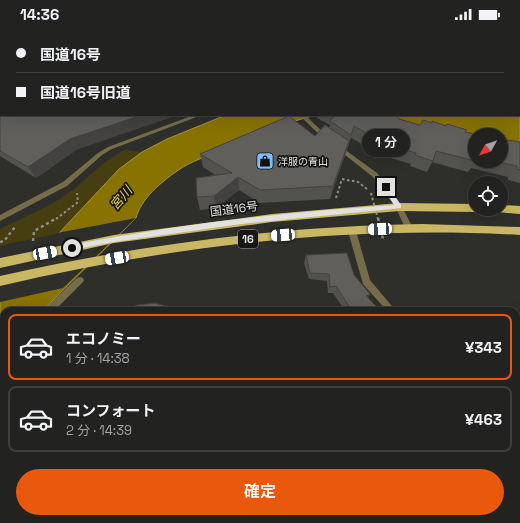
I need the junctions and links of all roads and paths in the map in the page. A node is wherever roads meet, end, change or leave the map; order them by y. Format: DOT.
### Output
graph roads {
  1 [pos="196,116"];
  2 [pos="303,116"];
  3 [pos="336,201"];
  4 [pos="78,202"];
  5 [pos="398,207"];
  6 [pos="468,208"];
  7 [pos="508,209"];
  8 [pos="520,210"];
  9 [pos="0,218"];
  10 [pos="409,228"];
  11 [pos="520,230"];
  12 [pos="352,231"];
  13 [pos="383,239"];
  14 [pos="33,244"];
  15 [pos="0,263"];
  16 [pos="80,280"];
  17 [pos="1,281"];
  18 [pos="52,307"];
  19 [pos="388,307"];
  1 -- 9 [label="street"];
  2 -- 5 [label="street"];
  3 -- 13 [label="path, bridge"];
  4 -- 14 [label="path"];
  5 -- 6 [label="highway, 国道16号 / 16"];
  5 -- 10 [label="street"];
  5 -- 15 [label="highway, 国道16号 / 16"];
  7 -- 8 [label="highway"];
  10 -- 11 [label="highway, 16"];
  10 -- 12 [label="highway, 16"];
  12 -- 17 [label="highway, 16"];
  12 -- 19 [label="street"];
  16 -- 18 [label="street"];
}
